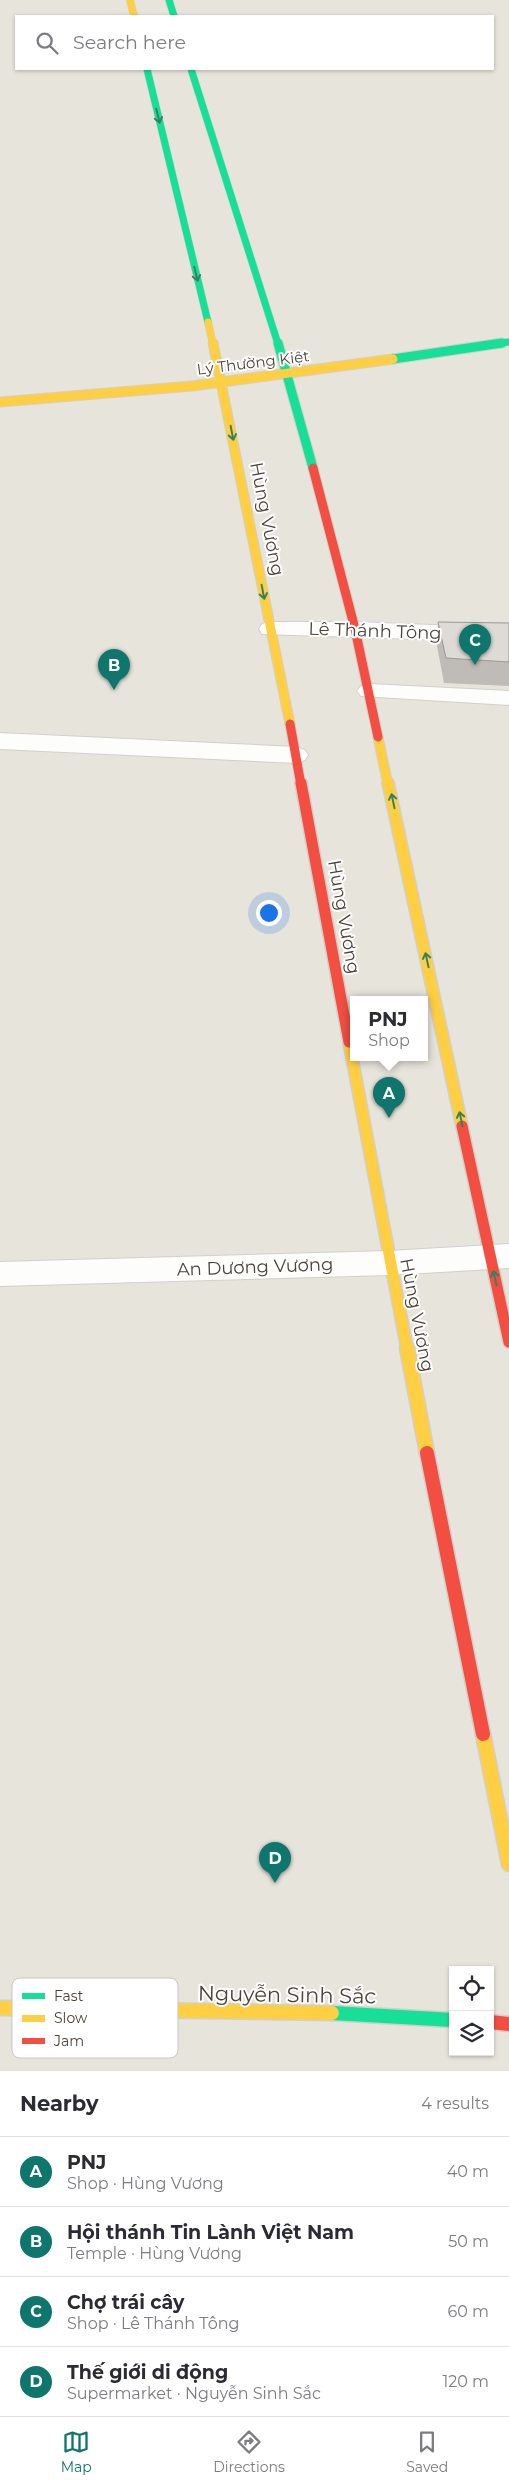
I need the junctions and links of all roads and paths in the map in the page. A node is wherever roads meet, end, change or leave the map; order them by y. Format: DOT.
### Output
graph roads {
  1 [pos="130,0"];
  2 [pos="169,0"];
  3 [pos="134,15"];
  4 [pos="174,15"];
  5 [pos="147,70"];
  6 [pos="191,70"];
  7 [pos="509,342"];
  8 [pos="288,375"];
  9 [pos="222,382"];
  10 [pos="0,402"];
  11 [pos="270,629"];
  12 [pos="355,629"];
  13 [pos="509,635"];
  14 [pos="369,691"];
  15 [pos="509,698"];
  16 [pos="0,741"];
  17 [pos="296,755"];
  18 [pos="350,1050"];
  19 [pos="352,1061"];
  20 [pos="500,1257"];
  21 [pos="389,1263"];
  22 [pos="0,1274"];
  23 [pos="509,1342"];
  24 [pos="509,1864"];
  25 [pos="178,2011"];
  26 [pos="449,2020"];
  27 [pos="494,2022"];
  28 [pos="509,2024"];
  1 -- 3 [label="street"];
  2 -- 4 [label="street"];
  5 -- 9 [label="street, Hùng Vương, one-way"];
  6 -- 8 [label="street"];
  7 -- 8 [label="street, Lý Thường Kiệt"];
  8 -- 9 [label="street, Lý Thường Kiệt"];
  8 -- 12 [label="street"];
  9 -- 10 [label="street, Lý Thường Kiệt"];
  9 -- 11 [label="street, Hùng Vương, one-way"];
  11 -- 12 [label="street, Lê Thánh Tông"];
  11 -- 17 [label="street, Hùng Vương"];
  12 -- 13 [label="street, Lê Thánh Tông"];
  12 -- 14 [label="street"];
  14 -- 15 [label="street"];
  20 -- 14 [label="street, one-way"];
  16 -- 17 [label="street"];
  17 -- 18 [label="street, Hùng Vương"];
  19 -- 21 [label="street, Hùng Vương"];
  20 -- 21 [label="street, An Dương Vương"];
  23 -- 20 [label="street, one-way"];
  21 -- 22 [label="street, An Dương Vương"];
  21 -- 24 [label="street, Hùng Vương"];
  25 -- 26 [label="street, Nguyễn Sinh Sắc"];
  27 -- 28 [label="street"];
}
